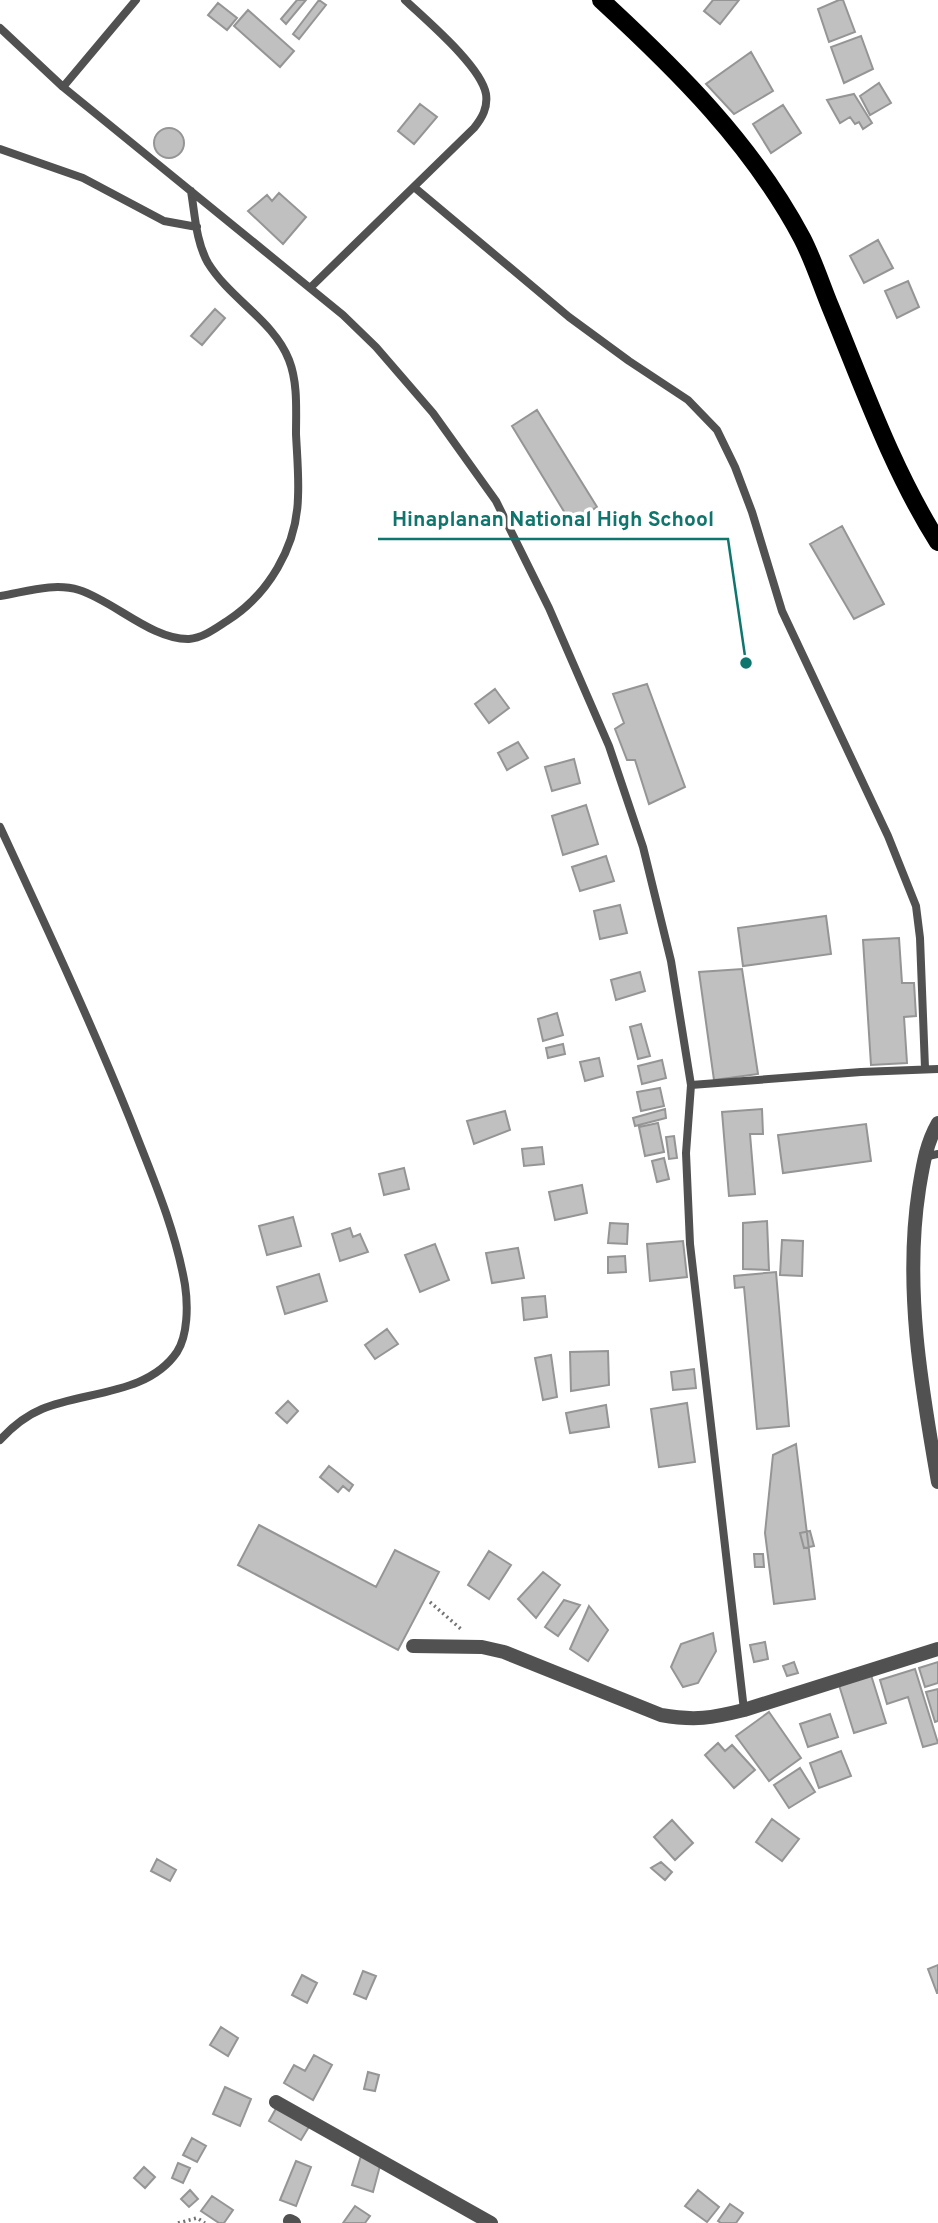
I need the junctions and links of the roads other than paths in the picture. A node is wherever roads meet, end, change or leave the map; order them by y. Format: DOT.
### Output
graph roads {
  1 [pos="136,0"];
  2 [pos="405,0"];
  3 [pos="601,0"];
  4 [pos="0,28"];
  5 [pos="63,87"];
  6 [pos="0,149"];
  7 [pos="414,187"];
  8 [pos="191,191"];
  9 [pos="197,227"];
  10 [pos="310,288"];
  11 [pos="938,542"];
  12 [pos="0,596"];
  13 [pos="0,827"];
  14 [pos="925,1068"];
  15 [pos="938,1069"];
  16 [pos="691,1085"];
  17 [pos="938,1123"];
  18 [pos="931,1156"];
  19 [pos="0,1440"];
  20 [pos="938,1482"];
  21 [pos="413,1646"];
  22 [pos="938,1649"];
  23 [pos="744,1710"];
  24 [pos="276,2102"];
  25 [pos="491,2223"];
  1 -- 5 [label="lane"];
  2 -- 7 [label="lane"];
  3 -- 11 [label="main road"];
  4 -- 5 [label="lane"];
  5 -- 8 [label="lane"];
  6 -- 9 [label="lane"];
  7 -- 10 [label="lane"];
  7 -- 14 [label="lane"];
  8 -- 9 [label="lane"];
  8 -- 10 [label="lane"];
  9 -- 12 [label="lane"];
  10 -- 16 [label="lane"];
  13 -- 19 [label="lane"];
  14 -- 15 [label="lane"];
  14 -- 16 [label="lane"];
  16 -- 23 [label="lane"];
  17 -- 18 [label="street"];
  18 -- 20 [label="street"];
  21 -- 23 [label="street"];
  22 -- 23 [label="street"];
  24 -- 25 [label="street"];
}
